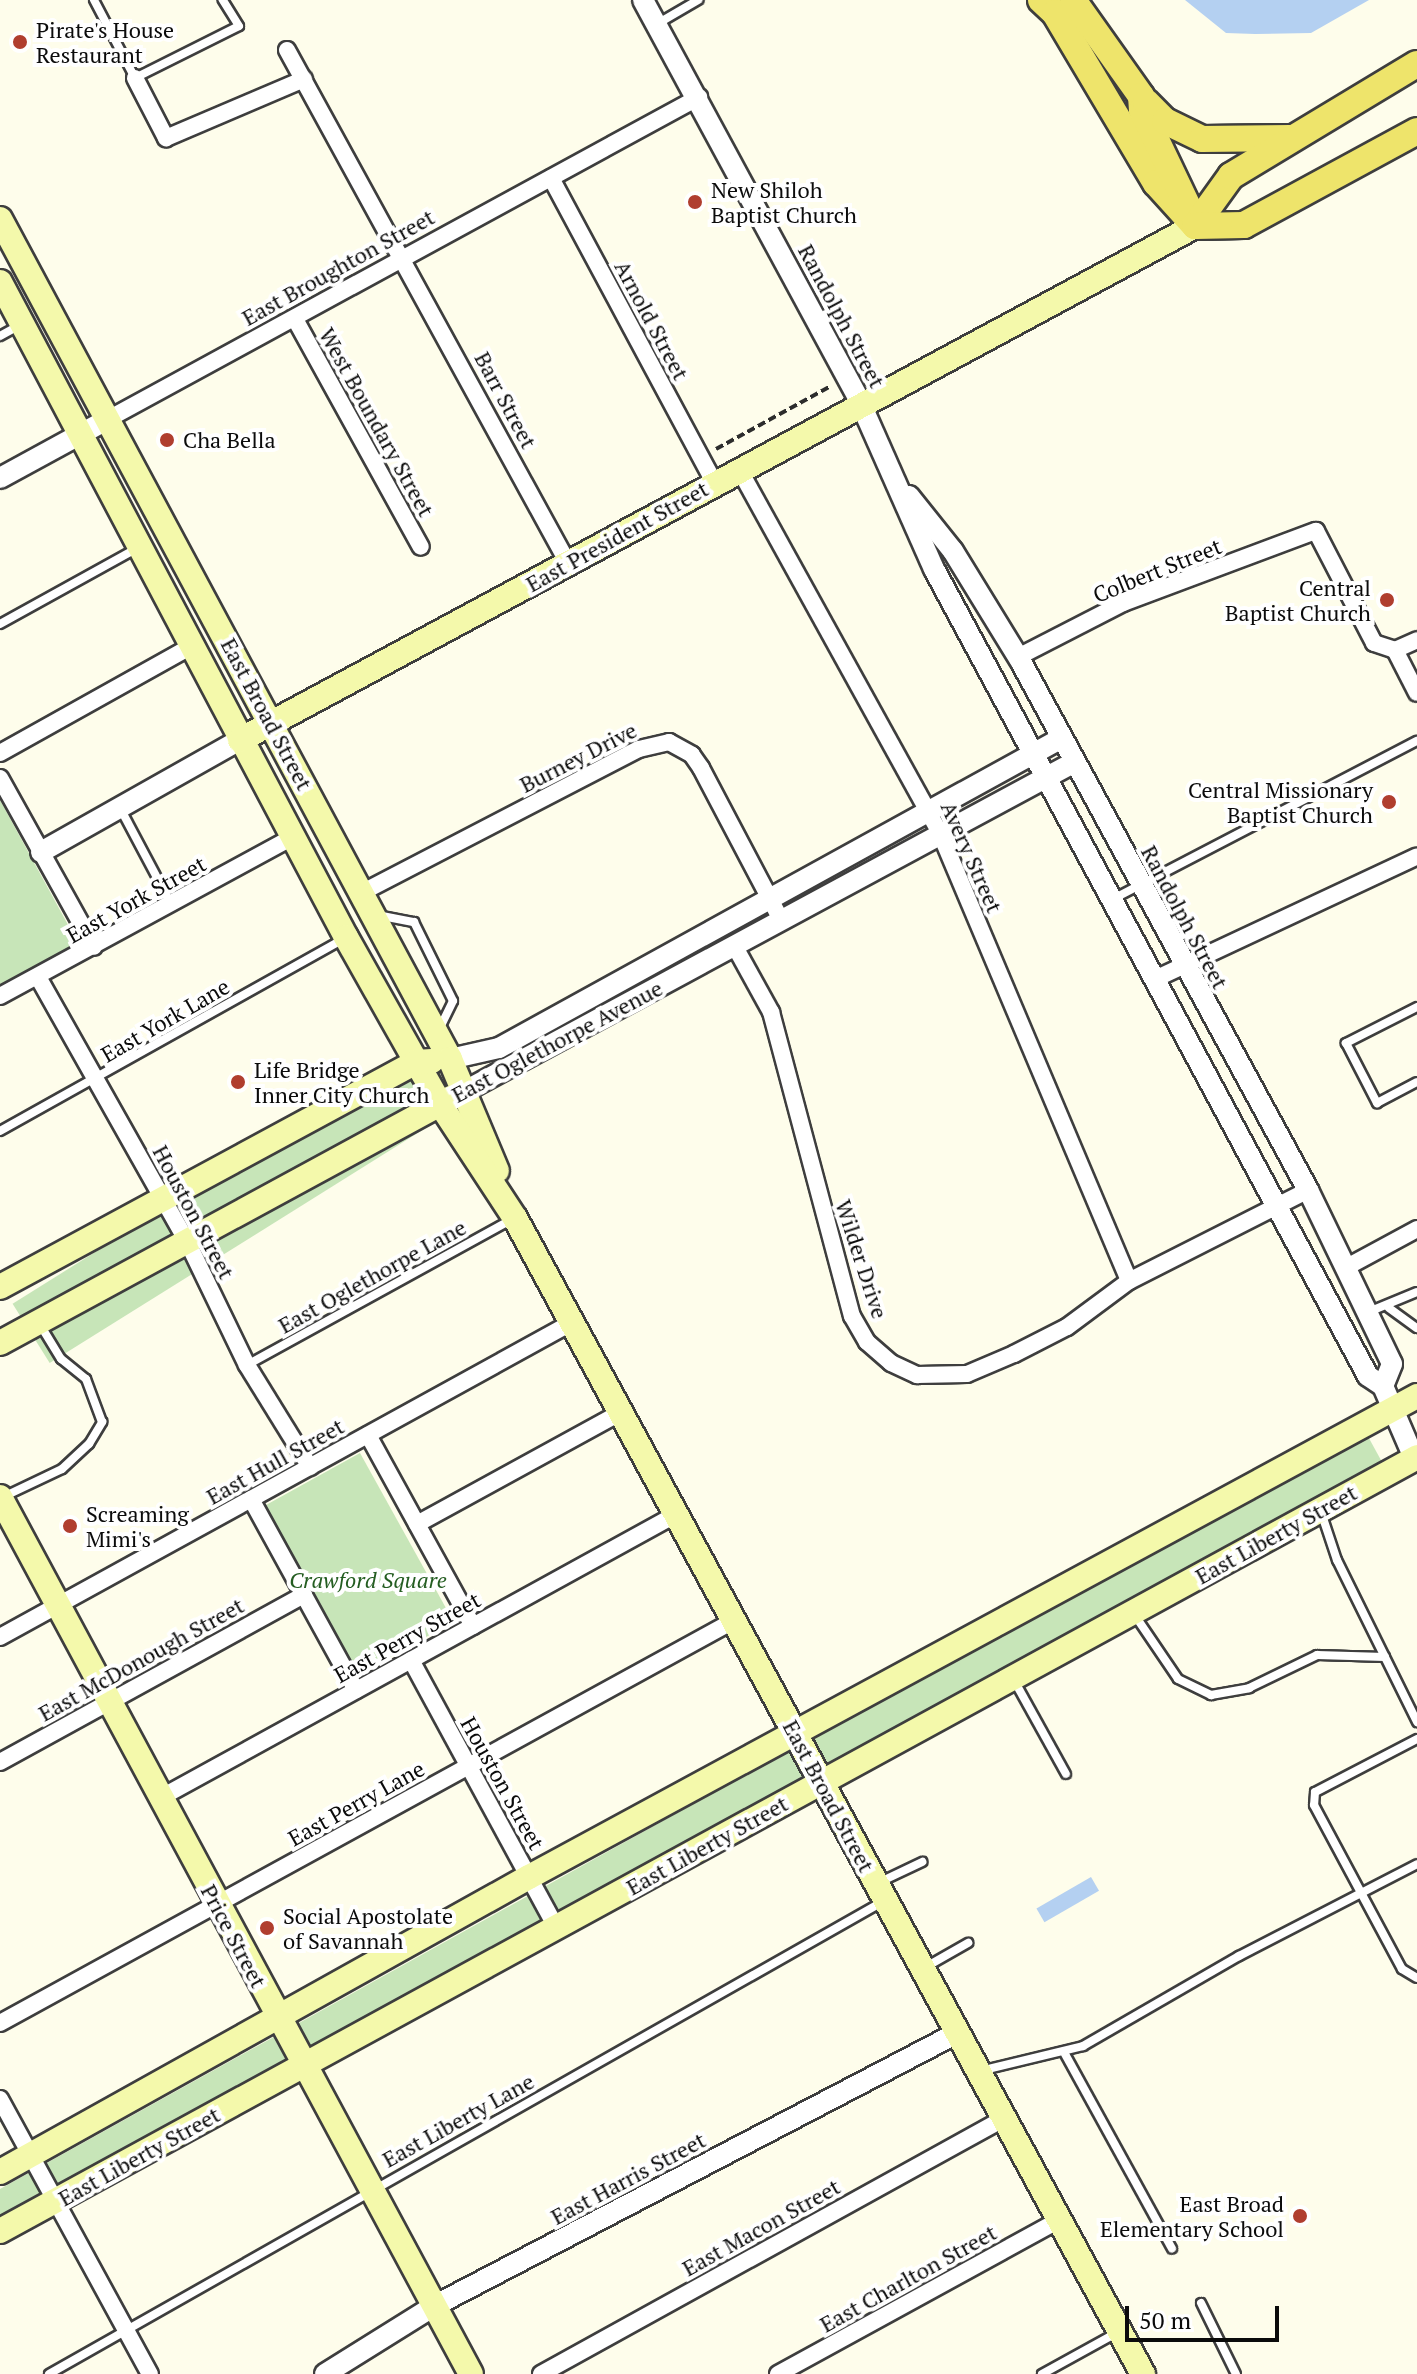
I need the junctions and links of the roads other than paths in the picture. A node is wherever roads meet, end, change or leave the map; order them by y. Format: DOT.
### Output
graph roads {
  1 [pos="94,0"];
  2 [pos="223,0"];
  3 [pos="643,0"];
  4 [pos="698,0"];
  5 [pos="1041,0"];
  6 [pos="1073,0"];
  7 [pos="657,25"];
  8 [pos="287,50"];
  9 [pos="1417,64"];
  10 [pos="135,78"];
  11 [pos="304,79"];
  12 [pos="1141,96"];
  13 [pos="699,97"];
  14 [pos="1417,131"];
  15 [pos="1294,138"];
  16 [pos="551,178"];
  17 [pos="0,219"];
  18 [pos="1195,226"];
  19 [pos="405,258"];
  20 [pos="0,282"];
  21 [pos="295,319"];
  22 [pos="22,324"];
  23 [pos="0,336"];
  24 [pos="860,402"];
  25 [pos="110,418"];
  26 [pos="78,435"];
  27 [pos="739,469"];
  28 [pos="0,478"];
  29 [pos="714,482"];
  30 [pos="901,487"];
  31 [pos="138,547"];
  32 [pos="421,547"];
  33 [pos="568,563"];
  34 [pos="0,624"];
  35 [pos="1417,640"];
  36 [pos="190,647"];
  37 [pos="1395,650"];
  38 [pos="1018,657"];
  39 [pos="1417,693"];
  40 [pos="272,723"];
  41 [pos="1060,739"];
  42 [pos="240,740"];
  43 [pos="1417,741"];
  44 [pos="0,753"];
  45 [pos="1033,756"];
  46 [pos="1073,763"];
  47 [pos="0,778"];
  48 [pos="1045,779"];
  49 [pos="120,808"];
  50 [pos="929,812"];
  51 [pos="940,833"];
  52 [pos="291,838"];
  53 [pos="41,852"];
  54 [pos="1417,856"];
  55 [pos="1141,885"];
  56 [pos="361,893"];
  57 [pos="770,899"];
  58 [pos="1112,900"];
  59 [pos="172,905"];
  60 [pos="373,915"];
  61 [pos="781,920"];
  62 [pos="346,937"];
  63 [pos="734,945"];
  64 [pos="94,947"];
  65 [pos="1184,967"];
  66 [pos="38,977"];
  67 [pos="1155,979"];
  68 [pos="0,996"];
  69 [pos="1417,1007"];
  70 [pos="437,1034"];
  71 [pos="450,1059"];
  72 [pos="416,1062"];
  73 [pos="98,1078"];
  74 [pos="1417,1082"];
  75 [pos="465,1091"];
  76 [pos="440,1104"];
  77 [pos="0,1131"];
  78 [pos="1308,1190"];
  79 [pos="164,1199"];
  80 [pos="1277,1205"];
  81 [pos="515,1218"];
  82 [pos="1417,1229"];
  83 [pos="187,1241"];
  84 [pos="1345,1268"];
  85 [pos="1129,1281"];
  86 [pos="0,1287"];
  87 [pos="1417,1292"];
  88 [pos="1389,1308"];
  89 [pos="1365,1313"];
  90 [pos="38,1322"];
  91 [pos="571,1323"];
  92 [pos="1417,1328"];
  93 [pos="0,1343"];
  94 [pos="247,1365"];
  95 [pos="1417,1396"];
  96 [pos="1385,1401"];
  97 [pos="620,1413"];
  98 [pos="368,1435"];
  99 [pos="1416,1462"];
  100 [pos="310,1467"];
  101 [pos="0,1498"];
  102 [pos="251,1499"];
  103 [pos="1321,1510"];
  104 [pos="675,1515"];
  105 [pos="417,1524"];
  106 [pos="304,1595"];
  107 [pos="57,1605"];
  108 [pos="1133,1612"];
  109 [pos="733,1621"];
  110 [pos="473,1626"];
  111 [pos="0,1637"];
  112 [pos="1385,1657"];
  113 [pos="411,1660"];
  114 [pos="1013,1678"];
  115 [pos="356,1690"];
  116 [pos="109,1703"];
  117 [pos="1417,1722"];
  118 [pos="795,1734"];
  119 [pos="1417,1739"];
  120 [pos="0,1762"];
  121 [pos="469,1766"];
  122 [pos="1066,1774"];
  123 [pos="820,1783"];
  124 [pos="160,1798"];
  125 [pos="922,1862"];
  126 [pos="1417,1864"];
  127 [pos="529,1877"];
  128 [pos="881,1892"];
  129 [pos="1363,1892"];
  130 [pos="217,1905"];
  131 [pos="556,1927"];
  132 [pos="968,1943"];
  133 [pos="922,1968"];
  134 [pos="1417,1978"];
  135 [pos="277,2017"];
  136 [pos="0,2023"];
  137 [pos="957,2033"];
  138 [pos="1065,2054"];
  139 [pos="304,2065"];
  140 [pos="978,2072"];
  141 [pos="0,2099"];
  142 [pos="1003,2119"];
  143 [pos="30,2155"];
  144 [pos="0,2172"];
  145 [pos="371,2189"];
  146 [pos="55,2201"];
  147 [pos="1059,2220"];
  148 [pos="0,2231"];
  149 [pos="1172,2249"];
  150 [pos="1201,2303"];
  151 [pos="434,2306"];
  152 [pos="127,2331"];
  153 [pos="1120,2331"];
  154 [pos="49,2374"];
  155 [pos="150,2374"];
  156 [pos="325,2374"];
  157 [pos="471,2374"];
  158 [pos="541,2374"];
  159 [pos="778,2374"];
  160 [pos="1042,2374"];
  161 [pos="1143,2374"];
  162 [pos="1236,2374"];
  1 -- 10 [label="lane"];
  2 -- 10 [label="lane"];
  3 -- 7 [label="street, Randolph Street"];
  4 -- 7 [label="lane"];
  5 -- 18 [label="main road"];
  6 -- 12 [label="main road"];
  7 -- 13 [label="street, Randolph Street"];
  8 -- 11 [label="street, Barr Street"];
  9 -- 15 [label="main road, East President Street"];
  10 -- 11 [label="street"];
  11 -- 19 [label="street, Barr Street"];
  12 -- 15 [label="main road"];
  12 -- 18 [label="main road"];
  13 -- 16 [label="street, East Broughton Street"];
  13 -- 24 [label="street, Randolph Street"];
  14 -- 18 [label="main road, East President Street"];
  15 -- 18 [label="main road, East President Street"];
  16 -- 19 [label="street, East Broughton Street"];
  16 -- 29 [label="street, Arnold Street"];
  17 -- 25 [label="main road, East Broad Street"];
  18 -- 24 [label="main road, East President Street"];
  19 -- 21 [label="street, East Broughton Street"];
  19 -- 33 [label="street, Barr Street"];
  20 -- 22 [label="main road, East Broad Street"];
  21 -- 25 [label="street, East Broughton Street"];
  21 -- 32 [label="street, West Boundary Street"];
  22 -- 23 [label="lane"];
  22 -- 26 [label="main road, East Broad Street"];
  24 -- 27 [label="main road, East President Street"];
  24 -- 30 [label="street, Randolph Street"];
  25 -- 26 [label="street, East Broughton Street"];
  25 -- 40 [label="main road, East Broad Street"];
  26 -- 28 [label="street, East Broughton Street"];
  26 -- 31 [label="main road, East Broad Street"];
  27 -- 29 [label="main road, East President Street"];
  27 -- 50 [label="street, Avery Street"];
  29 -- 33 [label="main road, East President Street"];
  30 -- 38 [label="street, Randolph Street"];
  30 -- 45 [label="street, Randolph Street"];
  31 -- 34 [label="lane"];
  31 -- 36 [label="main road, East Broad Street"];
  33 -- 40 [label="main road, East President Street"];
  35 -- 37 [label="street"];
  36 -- 42 [label="main road, East Broad Street"];
  36 -- 44 [label="street"];
  37 -- 38 [label="street, Colbert Street"];
  37 -- 39 [label="street"];
  38 -- 41 [label="street, Randolph Street"];
  40 -- 42 [label="main road, East President Street"];
  40 -- 56 [label="main road, East Broad Street"];
  41 -- 45 [label="street, East Oglethorpe Avenue"];
  41 -- 46 [label="street, Randolph Street"];
  42 -- 49 [label="street, East President Street"];
  42 -- 52 [label="main road, East Broad Street"];
  43 -- 55 [label="lane"];
  45 -- 48 [label="street, Randolph Street"];
  45 -- 50 [label="street, East Oglethorpe Avenue"];
  46 -- 48 [label="street, East Oglethorpe Avenue"];
  46 -- 55 [label="street, Randolph Street"];
  47 -- 53 [label="street"];
  48 -- 51 [label="street, East Oglethorpe Avenue"];
  48 -- 58 [label="street, Randolph Street"];
  49 -- 53 [label="street, East President Street"];
  49 -- 59 [label="lane"];
  50 -- 51 [label="street, Avery Street"];
  50 -- 57 [label="street, East Oglethorpe Avenue"];
  51 -- 61 [label="street, East Oglethorpe Avenue"];
  51 -- 85 [label="street, Avery Street"];
  52 -- 59 [label="street, East York Street"];
  52 -- 62 [label="main road, East Broad Street"];
  53 -- 64 [label="street"];
  54 -- 65 [label="street"];
  55 -- 58 [label="lane"];
  55 -- 65 [label="street, Randolph Street"];
  56 -- 57 [label="street, Burney Drive"];
  56 -- 60 [label="main road, East Broad Street"];
  57 -- 61 [label="street, Burney Drive"];
  57 -- 71 [label="street, East Oglethorpe Avenue"];
  58 -- 67 [label="street, Randolph Street"];
  59 -- 64 [label="street, East York Street"];
  60 -- 70 [label="main road, East Broad Street"];
  60 -- 70 [label="lane"];
  61 -- 63 [label="street, East Oglethorpe Avenue"];
  62 -- 72 [label="main road, East Broad Street"];
  62 -- 73 [label="lane, East York Lane"];
  63 -- 75 [label="street, East Oglethorpe Avenue"];
  63 -- 85 [label="street, Wilder Drive"];
  64 -- 66 [label="street, East York Street"];
  65 -- 67 [label="street"];
  65 -- 78 [label="street, Randolph Street"];
  66 -- 68 [label="street, East York Street"];
  66 -- 73 [label="street, Houston Street"];
  67 -- 80 [label="street, Randolph Street"];
  69 -- 74 [label="lane"];
  70 -- 71 [label="main road, East Broad Street"];
  71 -- 72 [label="main road, East Oglethorpe Avenue"];
  71 -- 75 [label="main road, East Broad Street"];
  72 -- 76 [label="main road, East Broad Street"];
  72 -- 79 [label="main road, East Oglethorpe Avenue"];
  73 -- 77 [label="lane, East York Lane"];
  73 -- 79 [label="street, Houston Street"];
  75 -- 76 [label="main road, East Oglethorpe Avenue"];
  75 -- 81 [label="main road, East Broad Street"];
  76 -- 81 [label="main road, East Broad Street"];
  76 -- 83 [label="main road, East Oglethorpe Avenue"];
  78 -- 80 [label="street, Wilder Drive"];
  78 -- 84 [label="street, Randolph Street"];
  79 -- 83 [label="street, Houston Street"];
  79 -- 86 [label="main road, East Oglethorpe Avenue"];
  80 -- 85 [label="street, Wilder Drive"];
  80 -- 96 [label="street, Randolph Street"];
  81 -- 91 [label="main road, East Broad Street"];
  81 -- 94 [label="lane, East Oglethorpe Lane"];
  82 -- 84 [label="street"];
  83 -- 90 [label="main road, East Oglethorpe Avenue"];
  83 -- 94 [label="street, Houston Street"];
  84 -- 89 [label="street, Randolph Street"];
  87 -- 88 [label="lane"];
  88 -- 89 [label="lane"];
  88 -- 92 [label="lane"];
  89 -- 96 [label="street, Randolph Street"];
  90 -- 93 [label="main road, East Oglethorpe Avenue"];
  90 -- 101 [label="lane"];
  91 -- 97 [label="main road, East Broad Street"];
  91 -- 98 [label="street, East Hull Street"];
  94 -- 100 [label="street, Houston Street"];
  95 -- 96 [label="main road"];
  96 -- 99 [label="street, Randolph Street"];
  96 -- 118 [label="main road"];
  97 -- 104 [label="main road, East Broad Street"];
  97 -- 105 [label="street"];
  98 -- 100 [label="street, East Hull Street"];
  98 -- 105 [label="street"];
  99 -- 103 [label="main road, East Liberty Street"];
  100 -- 102 [label="street, East Hull Street"];
  101 -- 107 [label="main road, Price Street"];
  102 -- 106 [label="street"];
  102 -- 107 [label="street, East Hull Street"];
  103 -- 108 [label="main road, East Liberty Street"];
  103 -- 112 [label="lane"];
  104 -- 109 [label="main road, East Broad Street"];
  104 -- 110 [label="street, East Perry Street"];
  105 -- 110 [label="street"];
  106 -- 115 [label="street"];
  106 -- 116 [label="street, East McDonough Street"];
  107 -- 111 [label="street, East Hull Street"];
  107 -- 116 [label="main road, Price Street"];
  108 -- 112 [label="lane"];
  108 -- 114 [label="main road, East Liberty Street"];
  109 -- 118 [label="main road, East Broad Street"];
  109 -- 121 [label="street, East Perry Lane"];
  110 -- 113 [label="street, East Perry Street"];
  112 -- 117 [label="lane"];
  113 -- 115 [label="street, East Perry Street"];
  113 -- 121 [label="street, Houston Street"];
  114 -- 122 [label="lane"];
  114 -- 123 [label="main road, East Liberty Street"];
  115 -- 124 [label="street, East Perry Street"];
  116 -- 120 [label="street, East McDonough Street"];
  116 -- 124 [label="main road, Price Street"];
  118 -- 123 [label="main road, East Broad Street"];
  118 -- 127 [label="main road"];
  119 -- 129 [label="lane"];
  121 -- 127 [label="street, Houston Street"];
  121 -- 130 [label="street, East Perry Lane"];
  123 -- 128 [label="main road, East Broad Street"];
  123 -- 131 [label="main road, East Liberty Street"];
  124 -- 130 [label="main road, Price Street"];
  125 -- 128 [label="lane, East Liberty Lane"];
  126 -- 129 [label="lane"];
  127 -- 131 [label="street, Houston Street"];
  127 -- 135 [label="main road"];
  128 -- 133 [label="main road, East Broad Street"];
  128 -- 145 [label="lane, East Liberty Lane"];
  129 -- 134 [label="lane"];
  129 -- 138 [label="lane"];
  130 -- 135 [label="main road, Price Street"];
  130 -- 136 [label="street, East Perry Lane"];
  131 -- 139 [label="main road, East Liberty Street"];
  132 -- 133 [label="lane"];
  133 -- 137 [label="main road, East Broad Street"];
  135 -- 139 [label="main road, Price Street"];
  135 -- 143 [label="main road"];
  137 -- 140 [label="main road, East Broad Street"];
  137 -- 151 [label="street, East Harris Street"];
  138 -- 140 [label="lane"];
  138 -- 149 [label="lane"];
  139 -- 145 [label="main road, Price Street"];
  139 -- 146 [label="main road, East Liberty Street"];
  140 -- 142 [label="main road, East Broad Street"];
  141 -- 143 [label="street"];
  142 -- 147 [label="main road, East Broad Street"];
  142 -- 158 [label="street, East Macon Street"];
  143 -- 144 [label="main road"];
  143 -- 146 [label="street"];
  145 -- 151 [label="main road, Price Street"];
  145 -- 152 [label="lane, East Liberty Lane"];
  146 -- 148 [label="main road, East Liberty Street"];
  146 -- 152 [label="street"];
  147 -- 153 [label="main road, East Broad Street"];
  147 -- 159 [label="street, East Charlton Street"];
  150 -- 162 [label="lane"];
  151 -- 156 [label="street, East Harris Street"];
  151 -- 157 [label="main road, Price Street"];
  152 -- 154 [label="lane, East Liberty Lane"];
  152 -- 155 [label="street"];
  153 -- 160 [label="lane"];
  153 -- 161 [label="main road, East Broad Street"];
}
